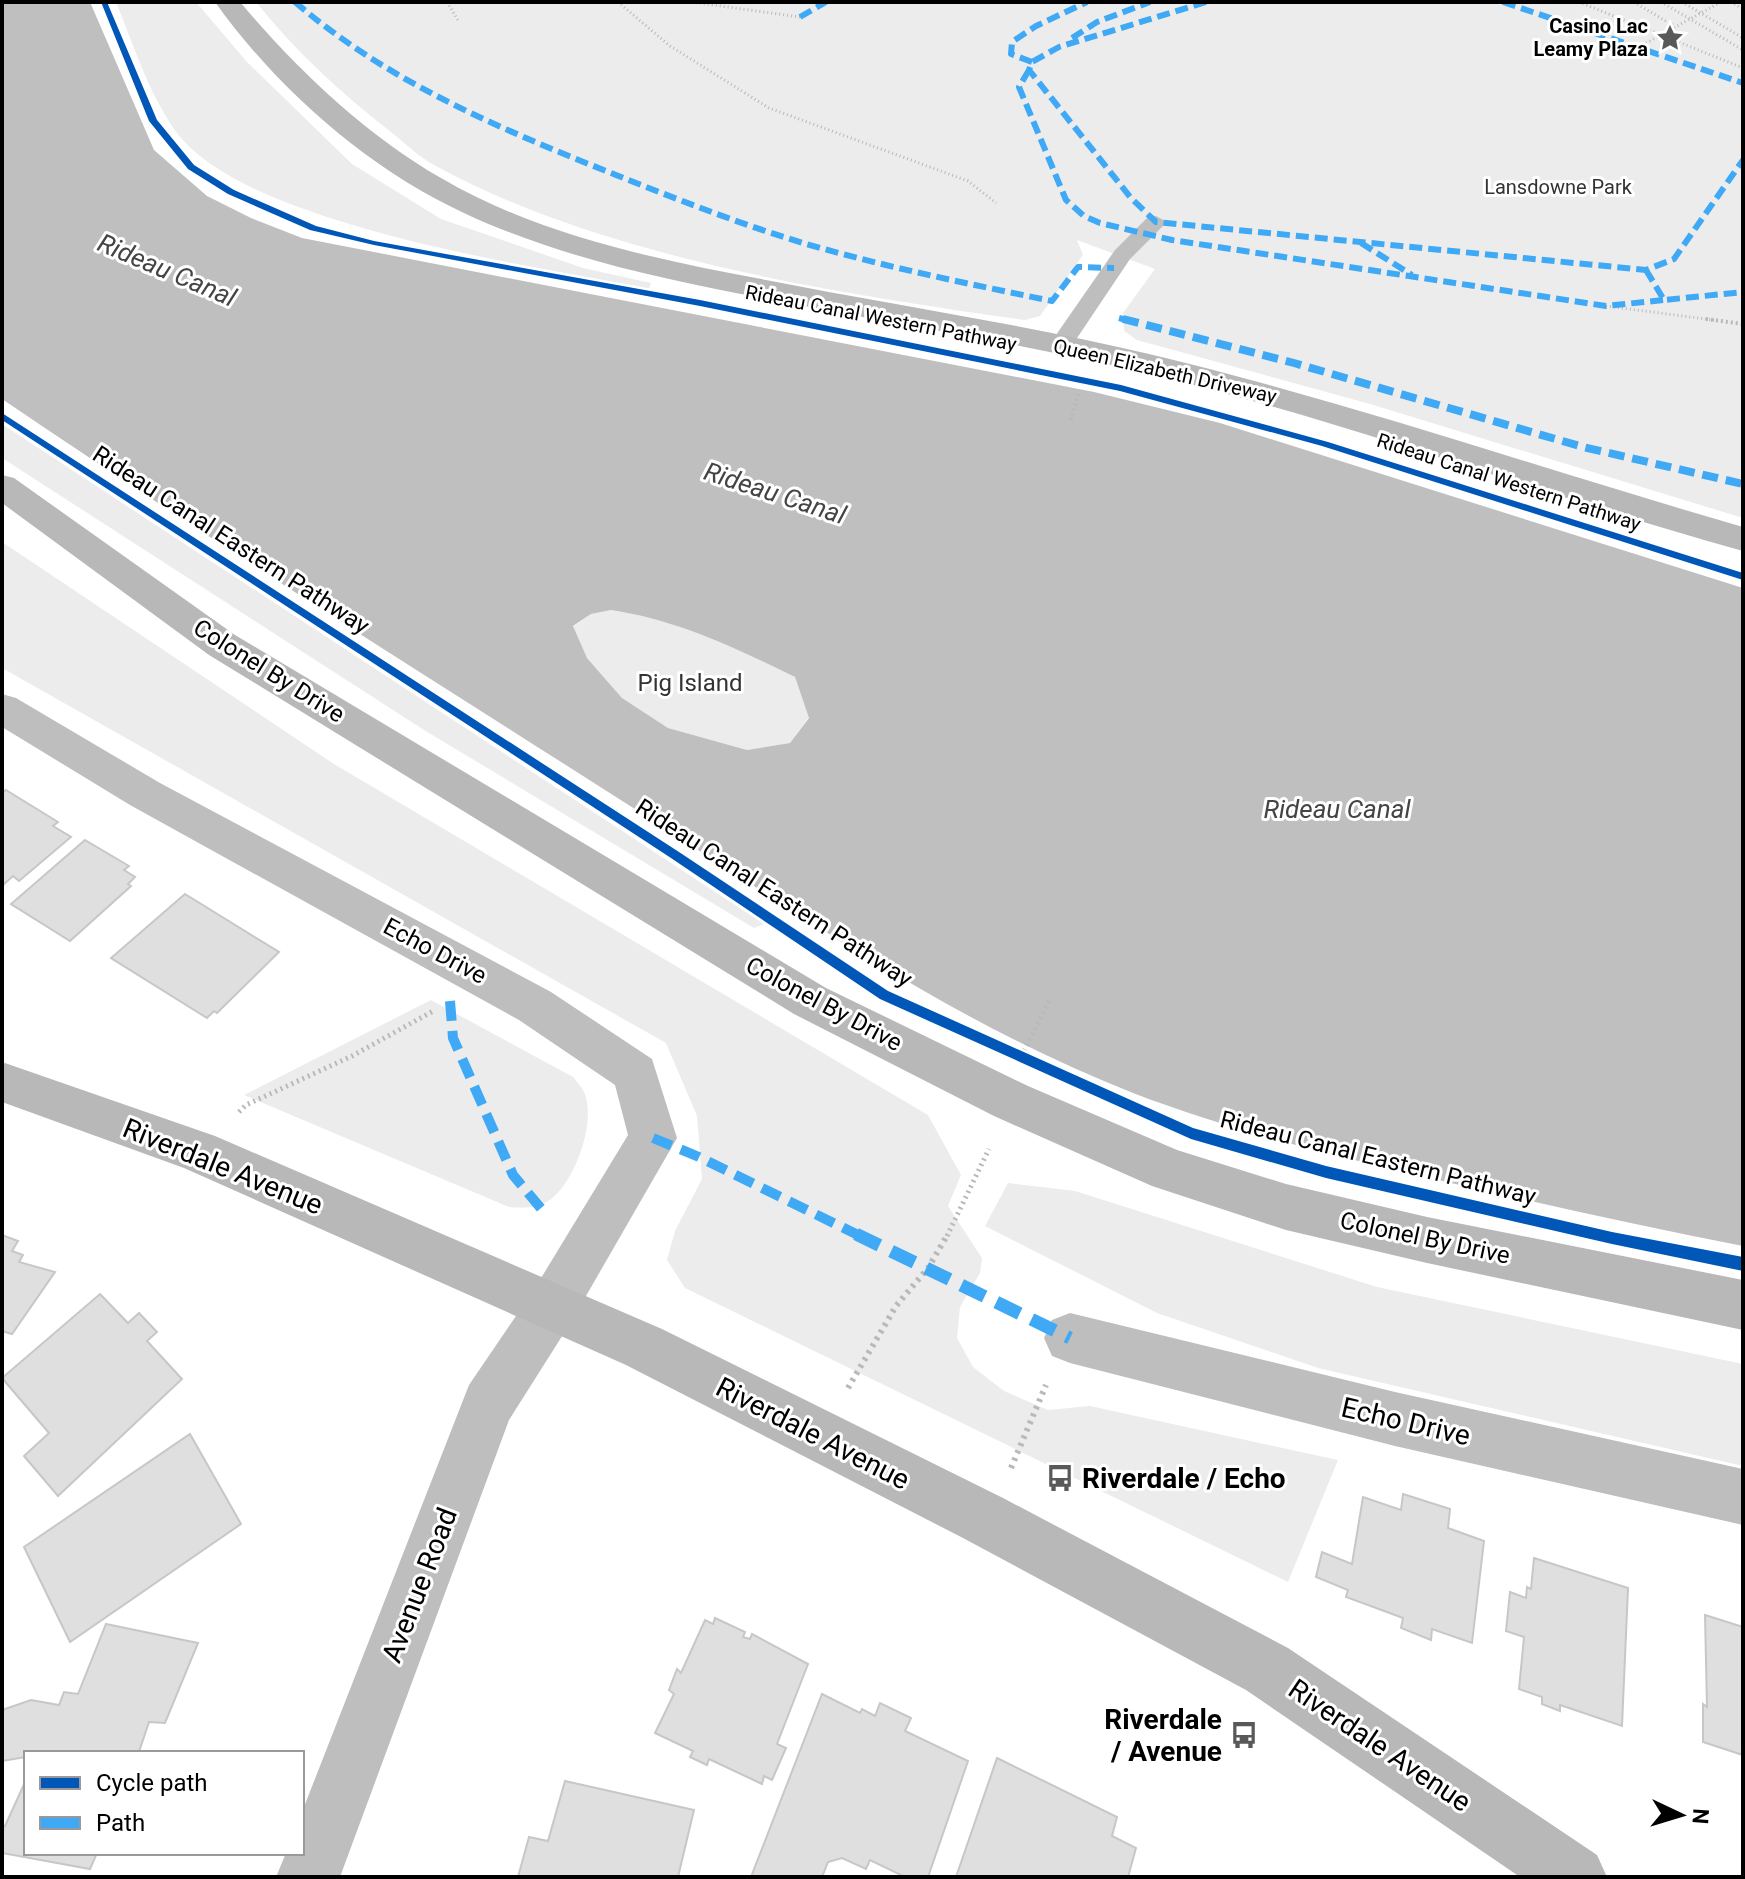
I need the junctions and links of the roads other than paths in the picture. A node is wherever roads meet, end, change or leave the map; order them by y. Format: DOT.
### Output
graph roads {
  1 [pos="227,2"];
  2 [pos="1156,222"];
  3 [pos="1061,345"];
  4 [pos="2,486"];
  5 [pos="1743,539"];
  6 [pos="2,708"];
  7 [pos="2,1082"];
  8 [pos="553,1305"];
  9 [pos="1743,1305"];
  10 [pos="1070,1338"];
  11 [pos="1743,1497"];
  12 [pos="308,1877"];
  13 [pos="1575,1877"];
  1 -- 3 [label="main road, Queen Elizabeth Driveway"];
  2 -- 3 [label="lane"];
  3 -- 5 [label="main road, Queen Elizabeth Driveway"];
  4 -- 9 [label="main road, Colonel By Drive"];
  6 -- 8 [label="street, Echo Drive"];
  7 -- 8 [label="main road, Riverdale Avenue"];
  8 -- 12 [label="street, Avenue Road"];
  8 -- 13 [label="main road, Riverdale Avenue"];
  10 -- 11 [label="street, Echo Drive"];
}
